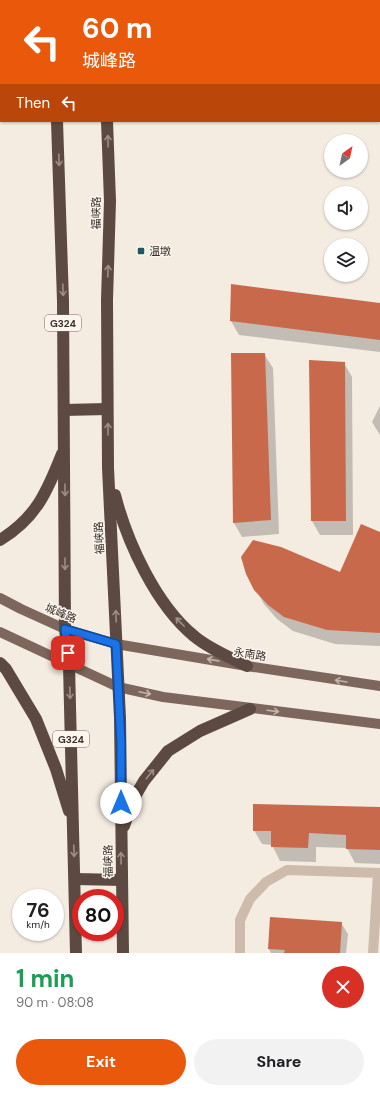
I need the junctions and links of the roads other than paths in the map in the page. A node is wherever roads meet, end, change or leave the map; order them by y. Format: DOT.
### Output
graph roads {
  1 [pos="57,122"];
  2 [pos="107,122"];
  3 [pos="107,409"];
  4 [pos="64,410"];
  5 [pos="64,449"];
  6 [pos="108,468"];
  7 [pos="0,540"];
  8 [pos="0,598"];
  9 [pos="65,629"];
  10 [pos="0,632"];
  11 [pos="116,644"];
  12 [pos="0,663"];
  13 [pos="69,665"];
  14 [pos="247,666"];
  15 [pos="380,686"];
  16 [pos="118,687"];
  17 [pos="250,709"];
  18 [pos="380,724"];
  19 [pos="73,827"];
  20 [pos="121,834"];
  21 [pos="379,873"];
  22 [pos="75,879"];
  23 [pos="122,880"];
  24 [pos="76,953"];
  25 [pos="123,953"];
  26 [pos="240,953"];
  27 [pos="373,953"];
  1 -- 4 [label="highway, G324, one-way"];
  3 -- 2 [label="highway, 福峡路, one-way"];
  3 -- 4 [label="highway"];
  6 -- 3 [label="highway, 福峡路, one-way"];
  4 -- 5 [label="highway, G324"];
  5 -- 7 [label="highway"];
  5 -- 9 [label="highway, G324, one-way"];
  11 -- 6 [label="highway, 福峡路, one-way"];
  14 -- 6 [label="highway, one-way"];
  8 -- 9 [label="main road, 城峰路"];
  9 -- 11 [label="main road, 城峰路"];
  9 -- 13 [label="highway, G324"];
  10 -- 13 [label="main road"];
  14 -- 11 [label="main road, 永南路, one-way"];
  11 -- 16 [label="highway, 福峡路"];
  12 -- 19 [label="highway"];
  13 -- 16 [label="main road"];
  13 -- 19 [label="highway, G324, one-way"];
  15 -- 14 [label="main road, 永南路, one-way"];
  16 -- 17 [label="main road, one-way"];
  16 -- 20 [label="highway, 福峡路"];
  17 -- 18 [label="main road, one-way"];
  20 -- 17 [label="highway, one-way"];
  19 -- 22 [label="highway, G324, one-way"];
  23 -- 20 [label="highway, 福峡路, one-way"];
  21 -- 26 [label="street"];
  21 -- 27 [label="street"];
  22 -- 23 [label="highway"];
  22 -- 24 [label="highway, G324"];
  23 -- 25 [label="highway, 福峡路"];
}
